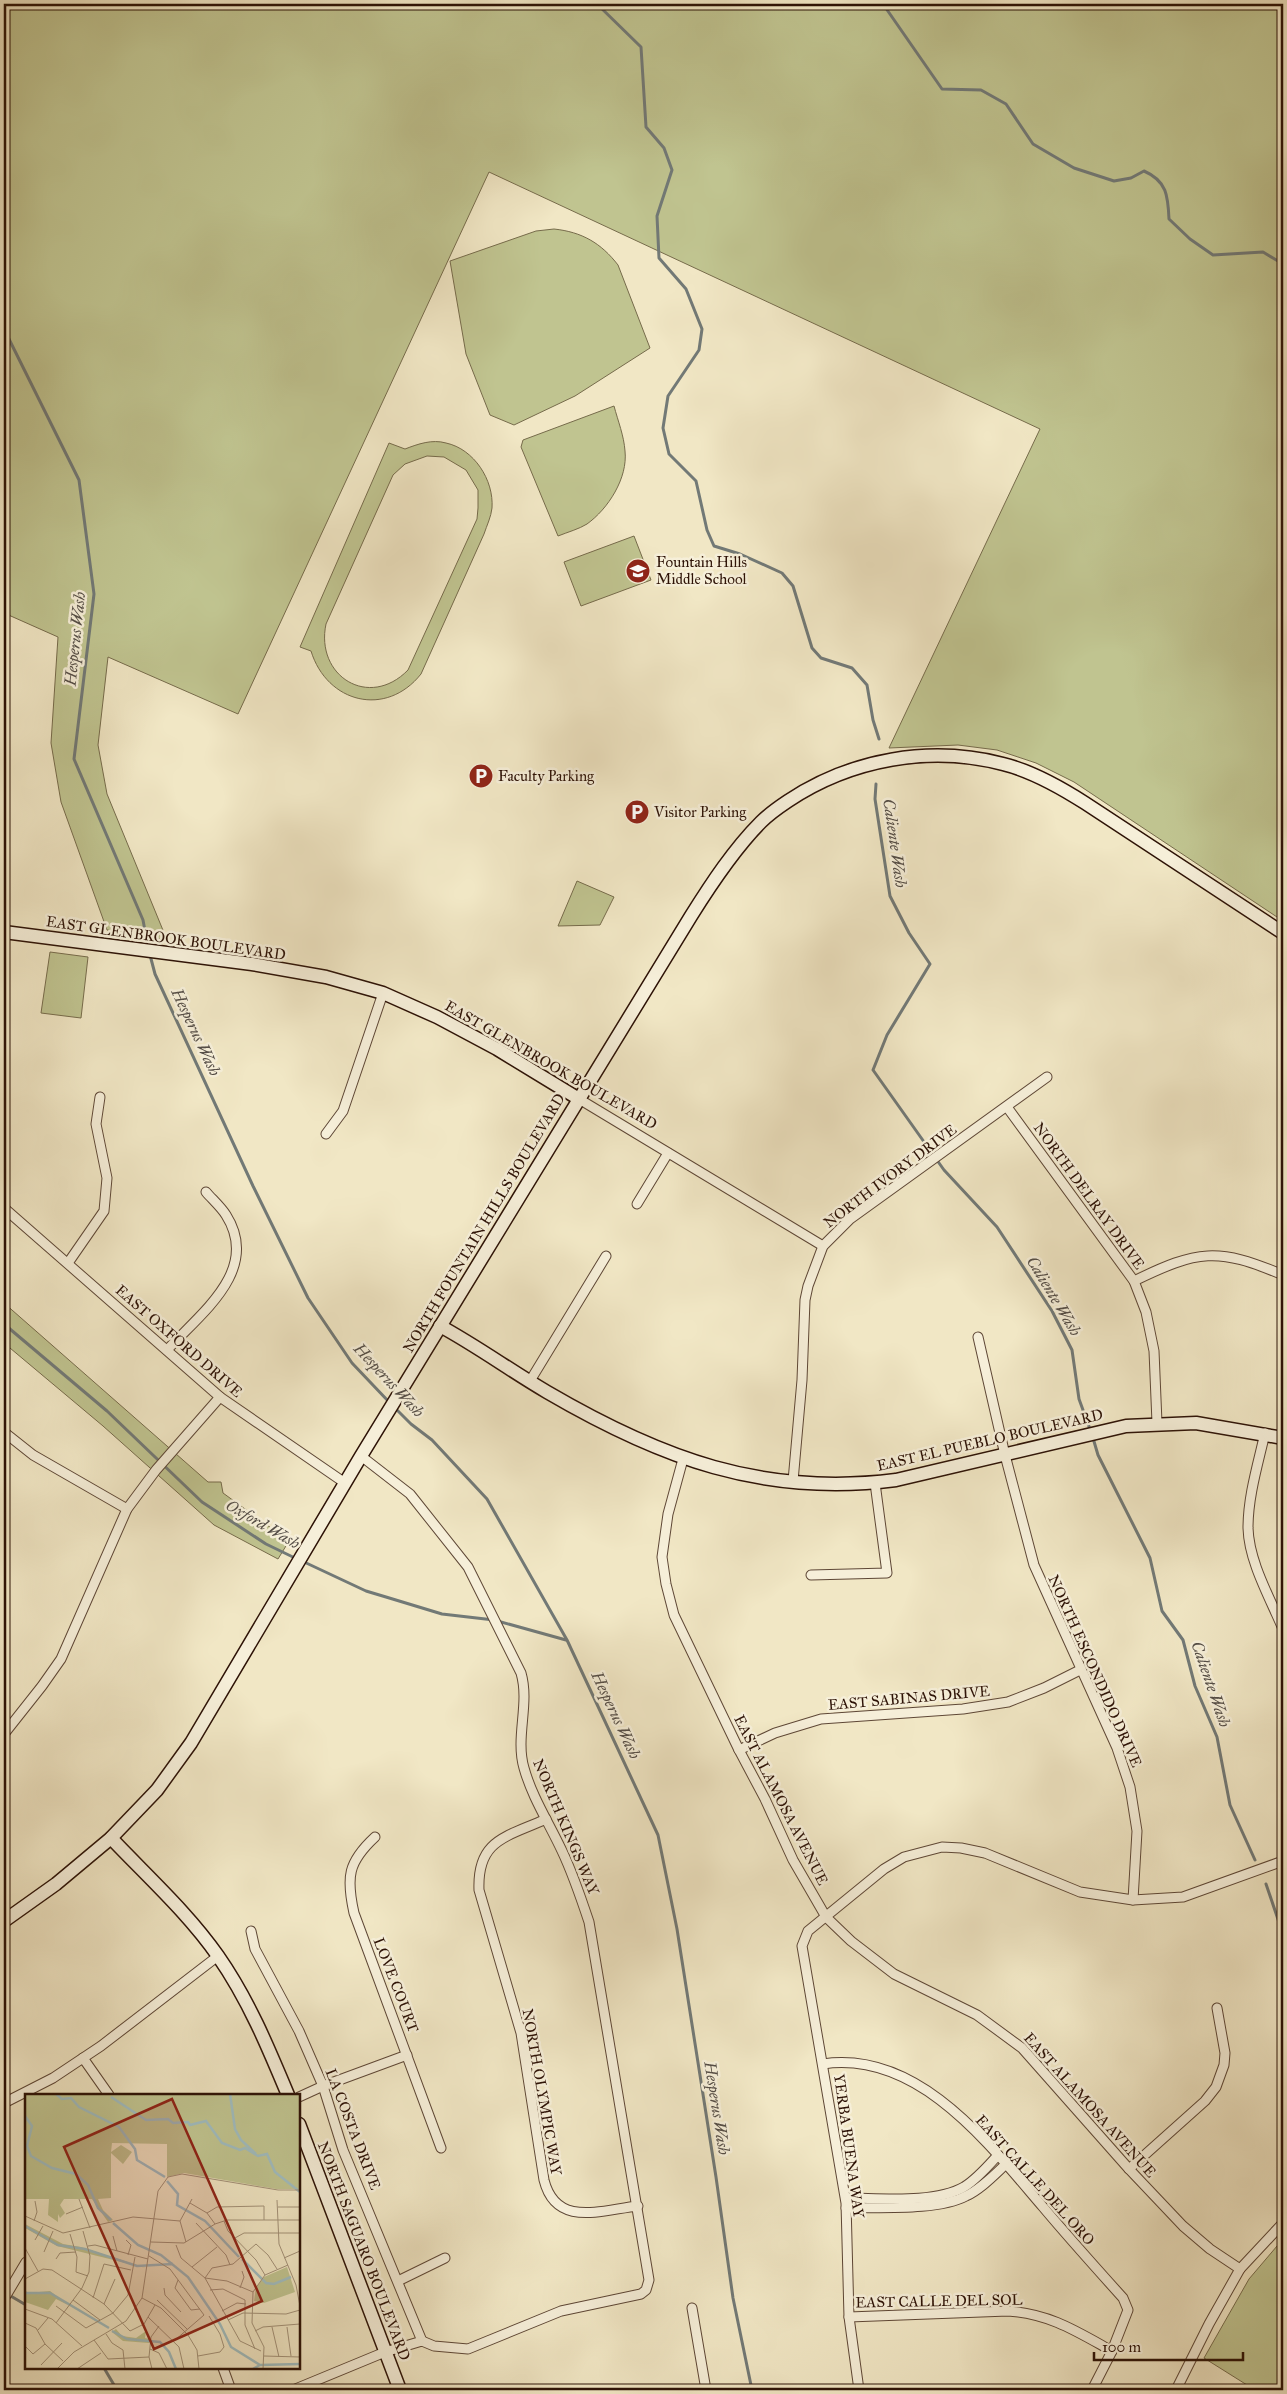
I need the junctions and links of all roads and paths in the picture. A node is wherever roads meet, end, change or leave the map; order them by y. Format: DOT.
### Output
graph roads {
  1 [pos="4,932"];
  2 [pos="1283,933"];
  3 [pos="383,993"];
  4 [pos="1046,1077"];
  5 [pos="100,1097"];
  6 [pos="579,1099"];
  7 [pos="1007,1107"];
  8 [pos="326,1134"];
  9 [pos="668,1153"];
  10 [pos="206,1192"];
  11 [pos="637,1204"];
  12 [pos="4,1208"];
  13 [pos="822,1246"];
  14 [pos="606,1256"];
  15 [pos="68,1264"];
  16 [pos="1283,1275"];
  17 [pos="1134,1281"];
  18 [pos="440,1326"];
  19 [pos="978,1337"];
  20 [pos="167,1350"];
  21 [pos="530,1381"];
  22 [pos="220,1397"];
  23 [pos="1158,1424"];
  24 [pos="4,1432"];
  25 [pos="1266,1434"];
  26 [pos="1283,1438"];
  27 [pos="361,1456"];
  28 [pos="1005,1456"];
  29 [pos="683,1459"];
  30 [pos="793,1481"];
  31 [pos="346,1483"];
  32 [pos="874,1483"];
  33 [pos="128,1510"];
  34 [pos="811,1575"];
  35 [pos="1283,1629"];
  36 [pos="1080,1670"];
  37 [pos="4,1734"];
  38 [pos="739,1750"];
  39 [pos="546,1819"];
  40 [pos="375,1837"];
  41 [pos="110,1838"];
  42 [pos="1283,1861"];
  43 [pos="1132,1900"];
  44 [pos="826,1917"];
  45 [pos="4,1921"];
  46 [pos="251,1930"];
  47 [pos="218,1956"];
  48 [pos="1217,2008"];
  49 [pos="407,2055"];
  50 [pos="83,2058"];
  51 [pos="823,2064"];
  52 [pos="323,2086"];
  53 [pos="108,2094"];
  54 [pos="288,2094"];
  55 [pos="300,2097"];
  56 [pos="4,2103"];
  57 [pos="300,2127"];
  58 [pos="441,2148"];
  59 [pos="998,2155"];
  60 [pos="1006,2164"];
  61 [pos="1129,2169"];
  62 [pos="846,2198"];
  63 [pos="638,2206"];
  64 [pos="846,2208"];
  65 [pos="1283,2223"];
  66 [pos="445,2258"];
  67 [pos="25,2264"];
  68 [pos="1240,2269"];
  69 [pos="398,2281"];
  70 [pos="4,2299"];
  71 [pos="692,2308"];
  72 [pos="848,2317"];
  73 [pos="422,2341"];
  74 [pos="1112,2351"];
  75 [pos="385,2352"];
  76 [pos="222,2369"];
  77 [pos="231,2390"];
  78 [pos="293,2390"];
  79 [pos="400,2390"];
  80 [pos="706,2390"];
  81 [pos="859,2390"];
  82 [pos="1092,2390"];
  83 [pos="1176,2390"];
  1 -- 3 [label="street, EAST GLENBROOK BOULEVARD"];
  2 -- 6 [label="street, NORTH FOUNTAIN HILLS BOULEVARD"];
  3 -- 6 [label="street, EAST GLENBROOK BOULEVARD"];
  3 -- 8 [label="street"];
  4 -- 7 [label="street, NORTH IVORY DRIVE"];
  5 -- 15 [label="street"];
  6 -- 9 [label="street, EAST GLENBROOK BOULEVARD"];
  6 -- 18 [label="street, NORTH FOUNTAIN HILLS BOULEVARD"];
  7 -- 13 [label="street, NORTH IVORY DRIVE"];
  7 -- 17 [label="street, NORTH DELRAY DRIVE"];
  9 -- 11 [label="street"];
  9 -- 13 [label="street, EAST GLENBROOK BOULEVARD"];
  10 -- 20 [label="street"];
  12 -- 15 [label="street, EAST OXFORD DRIVE"];
  13 -- 30 [label="street, NORTH IVORY DRIVE"];
  14 -- 21 [label="street"];
  15 -- 20 [label="street, EAST OXFORD DRIVE"];
  16 -- 17 [label="street"];
  17 -- 23 [label="street, NORTH DELRAY DRIVE"];
  18 -- 21 [label="street, EAST EL PUEBLO BOULEVARD"];
  18 -- 27 [label="street, NORTH FOUNTAIN HILLS BOULEVARD"];
  19 -- 28 [label="street, NORTH ESCONDIDO DRIVE"];
  20 -- 22 [label="street, EAST OXFORD DRIVE"];
  21 -- 29 [label="street, EAST EL PUEBLO BOULEVARD"];
  22 -- 31 [label="street, EAST OXFORD DRIVE"];
  22 -- 33 [label="street"];
  23 -- 25 [label="street, EAST EL PUEBLO BOULEVARD"];
  23 -- 28 [label="street, EAST EL PUEBLO BOULEVARD"];
  24 -- 33 [label="street"];
  25 -- 26 [label="street, EAST EL PUEBLO BOULEVARD"];
  25 -- 35 [label="street"];
  27 -- 31 [label="street, NORTH FOUNTAIN HILLS BOULEVARD"];
  27 -- 39 [label="street, NORTH KINGS WAY"];
  28 -- 32 [label="street, EAST EL PUEBLO BOULEVARD"];
  28 -- 36 [label="street, NORTH ESCONDIDO DRIVE"];
  29 -- 30 [label="street, EAST EL PUEBLO BOULEVARD"];
  29 -- 38 [label="street, EAST ALAMOSA AVENUE"];
  30 -- 32 [label="street, EAST EL PUEBLO BOULEVARD"];
  31 -- 41 [label="street, NORTH FOUNTAIN HILLS BOULEVARD"];
  32 -- 34 [label="street"];
  33 -- 37 [label="street"];
  36 -- 38 [label="street, EAST SABINAS DRIVE"];
  36 -- 43 [label="street, NORTH ESCONDIDO DRIVE"];
  38 -- 44 [label="street, EAST ALAMOSA AVENUE"];
  39 -- 63 [label="street, NORTH KINGS WAY"];
  39 -- 63 [label="street, NORTH OLYMPIC WAY"];
  40 -- 49 [label="street, LOVE COURT"];
  41 -- 45 [label="street, NORTH FOUNTAIN HILLS BOULEVARD"];
  41 -- 47 [label="street"];
  42 -- 43 [label="street, YERBA BUENA WAY"];
  43 -- 44 [label="street, YERBA BUENA WAY"];
  44 -- 51 [label="street, YERBA BUENA WAY"];
  44 -- 61 [label="street, EAST ALAMOSA AVENUE"];
  46 -- 52 [label="street, LA COSTA DRIVE"];
  47 -- 50 [label="street"];
  47 -- 54 [label="street"];
  48 -- 61 [label="street"];
  49 -- 52 [label="street"];
  49 -- 58 [label="street, LOVE COURT"];
  50 -- 53 [label="street"];
  50 -- 56 [label="street"];
  51 -- 59 [label="street, EAST CALLE DEL ORO"];
  51 -- 62 [label="street, YERBA BUENA WAY"];
  52 -- 55 [label="street"];
  52 -- 69 [label="street, LA COSTA DRIVE"];
  57 -- 75 [label="street, NORTH SAGUARO BOULEVARD"];
  59 -- 60 [label="street, EAST CALLE DEL ORO"];
  59 -- 62 [label="street"];
  60 -- 64 [label="street"];
  60 -- 74 [label="street, EAST CALLE DEL ORO"];
  61 -- 68 [label="street, EAST ALAMOSA AVENUE"];
  62 -- 64 [label="street, YERBA BUENA WAY"];
  63 -- 73 [label="street, NORTH KINGS WAY"];
  64 -- 72 [label="street, YERBA BUENA WAY"];
  65 -- 68 [label="street"];
  66 -- 69 [label="street"];
  67 -- 70 [label="street"];
  68 -- 83 [label="street"];
  69 -- 73 [label="street, LA COSTA DRIVE"];
  71 -- 80 [label="street"];
  72 -- 74 [label="street, EAST CALLE DEL SOL"];
  72 -- 81 [label="street, YERBA BUENA WAY"];
  73 -- 75 [label="street"];
  74 -- 82 [label="street"];
  75 -- 78 [label="street"];
  75 -- 79 [label="street, NORTH SAGUARO BOULEVARD"];
  76 -- 77 [label="street"];
}
